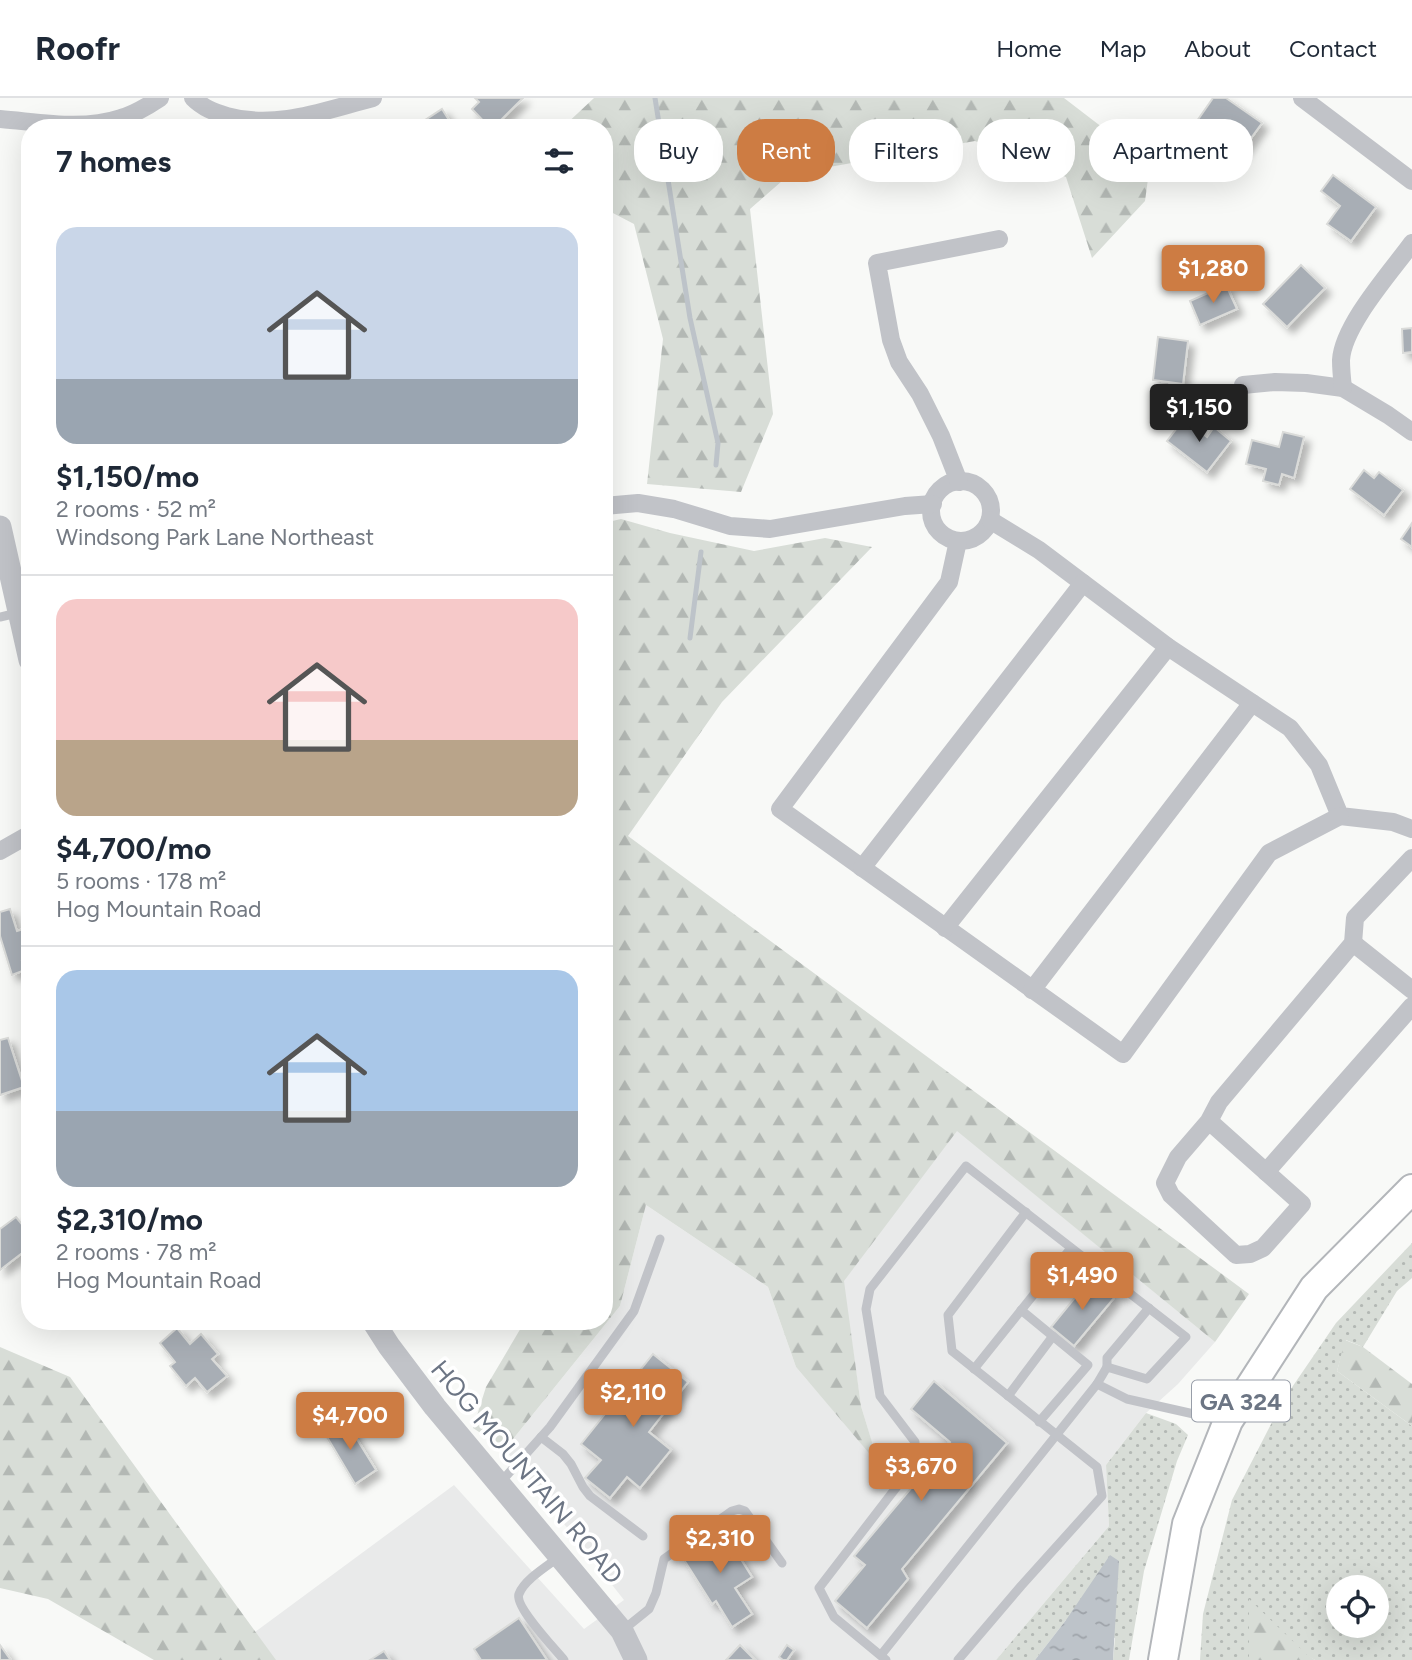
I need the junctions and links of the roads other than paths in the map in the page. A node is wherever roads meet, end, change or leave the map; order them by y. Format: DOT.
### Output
graph roads {
  1 [pos="160,98"];
  2 [pos="193,98"];
  3 [pos="373,98"];
  4 [pos="1302,98"];
  5 [pos="0,119"];
  6 [pos="117,119"];
  7 [pos="238,119"];
  8 [pos="291,119"];
  9 [pos="21,121"];
  10 [pos="1412,181"];
  11 [pos="999,239"];
  12 [pos="1412,243"];
  13 [pos="1243,384"];
  14 [pos="1343,388"];
  15 [pos="1412,432"];
  16 [pos="959,482"];
  17 [pos="933,504"];
  18 [pos="613,505"];
  19 [pos="990,520"];
  20 [pos="0,527"];
  21 [pos="958,541"];
  22 [pos="1083,583"];
  23 [pos="9,614"];
  24 [pos="21,640"];
  25 [pos="1168,647"];
  26 [pos="1252,703"];
  27 [pos="1340,816"];
  28 [pos="1412,829"];
  29 [pos="21,839"];
  30 [pos="0,851"];
  31 [pos="1412,858"];
  32 [pos="862,868"];
  33 [pos="945,928"];
  34 [pos="1353,943"];
  35 [pos="1032,990"];
  36 [pos="1412,990"];
  37 [pos="1412,1006"];
  38 [pos="1209,1121"];
  39 [pos="1266,1172"];
  40 [pos="1412,1189"];
  41 [pos="1026,1212"];
  42 [pos="660,1239"];
  43 [pos="1071,1248"];
  44 [pos="1149,1308"];
  45 [pos="1021,1310"];
  46 [pos="379,1330"];
  47 [pos="1053,1336"];
  48 [pos="1088,1365"];
  49 [pos="974,1369"];
  50 [pos="1102,1376"];
  51 [pos="1008,1396"];
  52 [pos="1228,1421"];
  53 [pos="1039,1422"];
  54 [pos="1056,1434"];
  55 [pos="541,1437"];
  56 [pos="499,1485"];
  57 [pos="643,1536"];
  58 [pos="560,1556"];
  59 [pos="782,1563"];
  60 [pos="622,1631"];
  61 [pos="884,1658"];
  62 [pos="564,1660"];
  63 [pos="636,1660"];
  64 [pos="958,1660"];
  65 [pos="1163,1660"];
  1 -- 6 [label="street"];
  2 -- 7 [label="street"];
  3 -- 8 [label="street"];
  4 -- 10 [label="street"];
  5 -- 9 [label="street"];
  11 -- 16 [label="street"];
  12 -- 14 [label="street"];
  13 -- 14 [label="street"];
  14 -- 15 [label="street"];
  16 -- 17 [label="street"];
  16 -- 19 [label="street"];
  17 -- 18 [label="street"];
  17 -- 21 [label="street"];
  19 -- 21 [label="street"];
  19 -- 22 [label="street"];
  20 -- 23 [label="street"];
  21 -- 32 [label="street"];
  22 -- 25 [label="street"];
  22 -- 32 [label="street"];
  23 -- 24 [label="street"];
  25 -- 26 [label="street"];
  25 -- 33 [label="street"];
  26 -- 27 [label="street"];
  26 -- 35 [label="street"];
  27 -- 28 [label="street"];
  27 -- 35 [label="street"];
  29 -- 30 [label="street"];
  31 -- 34 [label="street"];
  32 -- 33 [label="street"];
  33 -- 35 [label="street"];
  34 -- 36 [label="street"];
  34 -- 38 [label="street"];
  37 -- 39 [label="street"];
  38 -- 39 [label="street"];
  38 -- 39 [label="street"];
  40 -- 52 [label="main road, GA 324"];
  41 -- 43 [label="lane"];
  41 -- 49 [label="lane"];
  41 -- 61 [label="lane"];
  42 -- 55 [label="lane"];
  43 -- 44 [label="lane"];
  43 -- 45 [label="lane"];
  44 -- 50 [label="lane"];
  44 -- 50 [label="lane"];
  45 -- 47 [label="lane"];
  45 -- 49 [label="lane"];
  46 -- 56 [label="street, HOG MOUNTAIN ROAD"];
  47 -- 48 [label="lane"];
  47 -- 51 [label="lane"];
  48 -- 50 [label="lane"];
  48 -- 53 [label="lane"];
  49 -- 51 [label="lane"];
  50 -- 52 [label="lane"];
  50 -- 54 [label="lane"];
  51 -- 53 [label="lane"];
  52 -- 65 [label="main road, GA 324"];
  53 -- 54 [label="lane"];
  54 -- 61 [label="lane"];
  54 -- 64 [label="lane"];
  55 -- 56 [label="lane"];
  55 -- 57 [label="lane"];
  56 -- 58 [label="street, HOG MOUNTAIN ROAD"];
  58 -- 60 [label="street, HOG MOUNTAIN ROAD"];
  58 -- 62 [label="lane"];
  59 -- 60 [label="lane"];
  60 -- 63 [label="street, HOG MOUNTAIN ROAD"];
}
